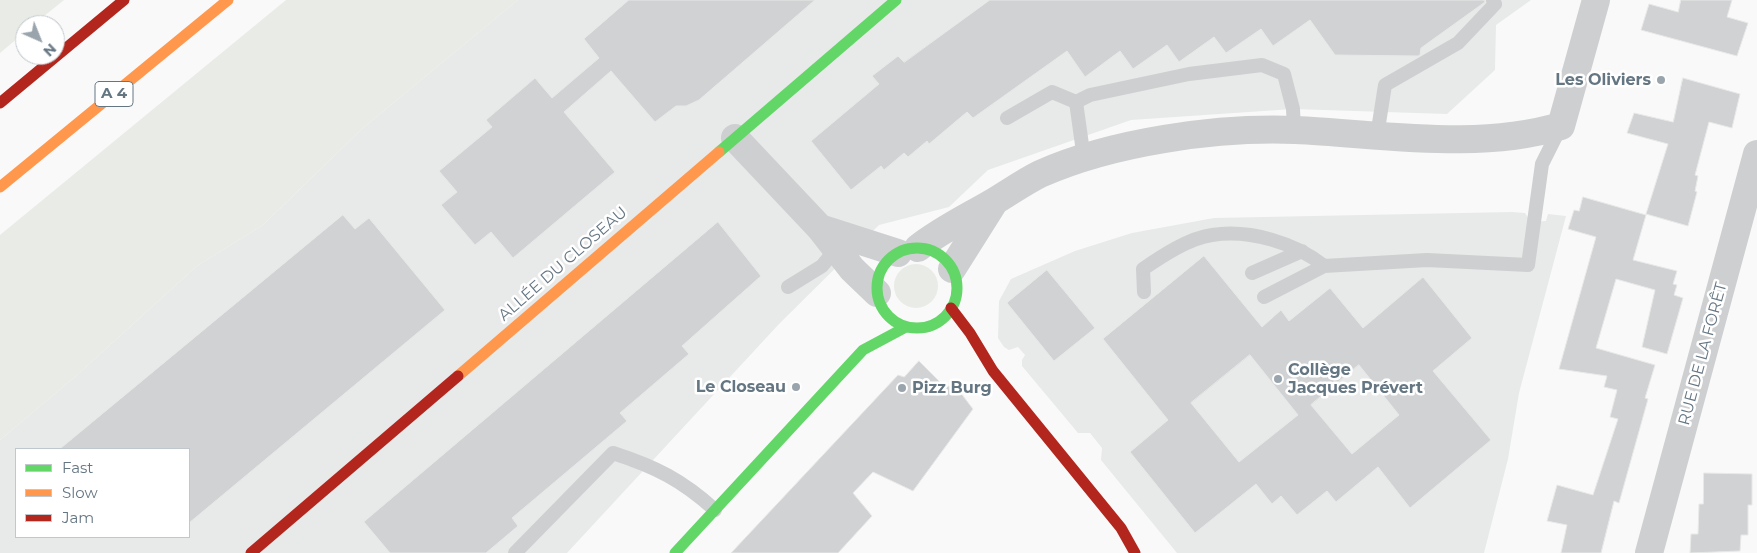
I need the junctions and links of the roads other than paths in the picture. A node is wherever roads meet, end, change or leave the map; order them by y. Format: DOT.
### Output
graph roads {
  1 [pos="124,0"];
  2 [pos="228,0"];
  3 [pos="896,0"];
  4 [pos="1493,0"];
  5 [pos="1596,0"];
  6 [pos="1076,102"];
  7 [pos="0,103"];
  8 [pos="1006,118"];
  9 [pos="1561,126"];
  10 [pos="1294,130"];
  11 [pos="1378,136"];
  12 [pos="735,138"];
  13 [pos="1757,154"];
  14 [pos="1084,159"];
  15 [pos="0,187"];
  16 [pos="995,201"];
  17 [pos="820,228"];
  18 [pos="836,250"];
  19 [pos="908,251"];
  20 [pos="1302,252"];
  21 [pos="1324,266"];
  22 [pos="952,269"];
  23 [pos="1252,273"];
  24 [pos="788,287"];
  25 [pos="1144,292"];
  26 [pos="1264,297"];
  27 [pos="879,299"];
  28 [pos="951,308"];
  29 [pos="874,320"];
  30 [pos="933,325"];
  31 [pos="906,327"];
  32 [pos="868,334"];
  33 [pos="944,335"];
  34 [pos="864,350"];
  35 [pos="969,356"];
  36 [pos="993,371"];
  37 [pos="715,510"];
  38 [pos="1140,550"];
  39 [pos="250,553"];
  40 [pos="515,553"];
  41 [pos="675,553"];
  42 [pos="1649,553"];
  1 -- 7 [label="main road"];
  2 -- 15 [label="main road, A 4"];
  3 -- 12 [label="main road, ALLÉE DU CLOSEAU"];
  4 -- 11 [label="lane"];
  5 -- 9 [label="street"];
  6 -- 8 [label="lane"];
  6 -- 10 [label="lane"];
  6 -- 14 [label="lane"];
  9 -- 11 [label="street"];
  9 -- 21 [label="lane"];
  10 -- 11 [label="street"];
  10 -- 14 [label="street"];
  12 -- 17 [label="street"];
  12 -- 39 [label="main road, ALLÉE DU CLOSEAU"];
  13 -- 42 [label="street, RUE DE LA FORÊT"];
  14 -- 16 [label="street"];
  16 -- 19 [label="street"];
  16 -- 22 [label="street"];
  17 -- 18 [label="street"];
  17 -- 19 [label="street"];
  18 -- 24 [label="lane"];
  18 -- 27 [label="street"];
  19 -- 22 [label="main road"];
  19 -- 27 [label="main road"];
  20 -- 21 [label="lane"];
  20 -- 23 [label="lane"];
  20 -- 25 [label="lane"];
  21 -- 26 [label="lane"];
  22 -- 28 [label="main road"];
  27 -- 29 [label="main road"];
  27 -- 31 [label="main road"];
  28 -- 30 [label="main road"];
  28 -- 36 [label="main road"];
  30 -- 31 [label="main road"];
  30 -- 33 [label="main road"];
  31 -- 34 [label="main road"];
  32 -- 34 [label="main road"];
  34 -- 37 [label="main road"];
  35 -- 36 [label="main road"];
  36 -- 38 [label="main road"];
  37 -- 40 [label="lane"];
  37 -- 41 [label="main road"];
}
